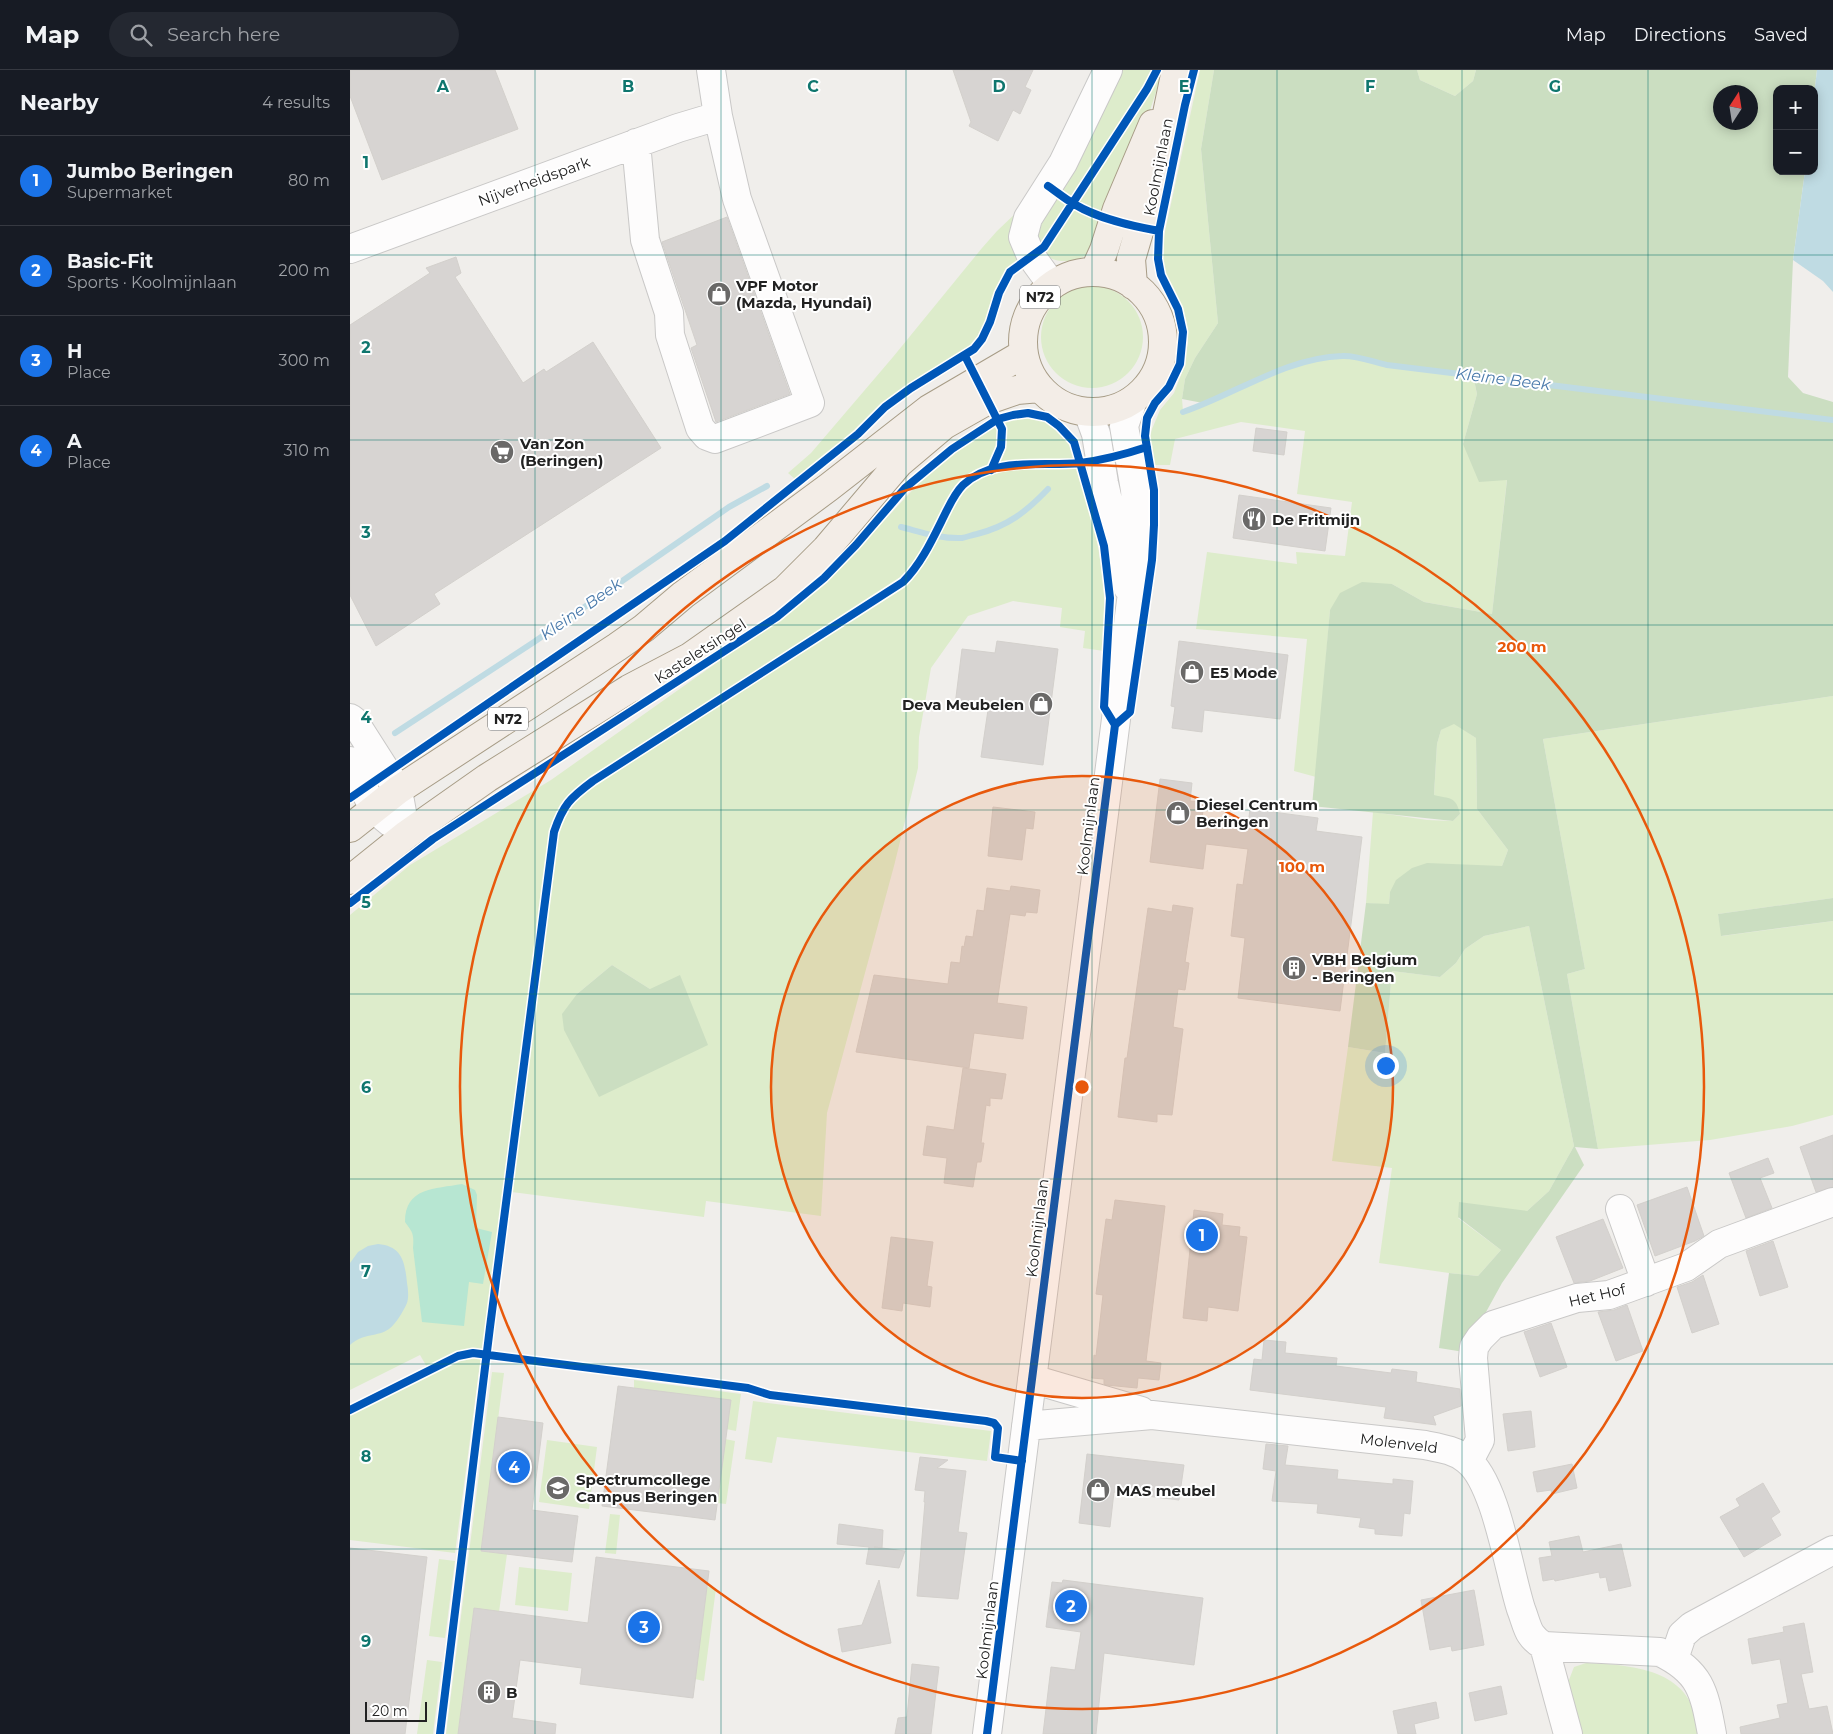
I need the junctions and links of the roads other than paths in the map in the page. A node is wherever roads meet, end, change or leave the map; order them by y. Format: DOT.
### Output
graph roads {
  1 [pos="711,70"];
  2 [pos="1108,70"];
  3 [pos="1176,70"];
  4 [pos="718,116"];
  5 [pos="636,143"];
  6 [pos="350,249"];
  7 [pos="1094,272"];
  8 [pos="1133,284"];
  9 [pos="1052,285"];
  10 [pos="1023,354"];
  11 [pos="1040,388"];
  12 [pos="1133,400"];
  13 [pos="1088,412"];
  14 [pos="1131,601"];
  15 [pos="350,718"];
  16 [pos="350,761"];
  17 [pos="398,790"];
  18 [pos="374,809"];
  19 [pos="350,828"];
  20 [pos="406,835"];
  21 [pos="350,880"];
  22 [pos="1833,1202"];
  23 [pos="1620,1209"];
  24 [pos="1646,1282"];
  25 [pos="1032,1379"];
  26 [pos="1152,1415"];
  27 [pos="1026,1426"];
  28 [pos="1469,1461"];
  29 [pos="1833,1550"];
  30 [pos="1544,1646"];
  31 [pos="1674,1659"];
  32 [pos="987,1734"];
  33 [pos="1568,1734"];
  34 [pos="1712,1734"];
  1 -- 4 [label="street"];
  2 -- 9 [label="street"];
  3 -- 7 [label="main road, Koolmijnlaan"];
  3 -- 8 [label="main road, Koolmijnlaan"];
  4 -- 5 [label="street, Nijverheidspark"];
  4 -- 5 [label="street"];
  5 -- 6 [label="street, Nijverheidspark"];
  7 -- 8 [label="main road, N72"];
  7 -- 9 [label="main road, N72"];
  8 -- 12 [label="main road, N72"];
  9 -- 10 [label="main road, N72"];
  10 -- 11 [label="main road, N72"];
  10 -- 17 [label="main road, N72"];
  11 -- 13 [label="main road, N72"];
  11 -- 20 [label="main road, Kasteletsingel / N72"];
  12 -- 13 [label="main road, N72"];
  12 -- 14 [label="street, Koolmijnlaan"];
  13 -- 14 [label="street, Koolmijnlaan"];
  14 -- 25 [label="street, Koolmijnlaan"];
  15 -- 17 [label="street"];
  16 -- 18 [label="street"];
  17 -- 18 [label="main road, N72"];
  17 -- 20 [label="street"];
  18 -- 19 [label="main road, N72"];
  18 -- 20 [label="street"];
  20 -- 21 [label="main road, Kasteletsingel / N72"];
  22 -- 24 [label="street, Het Hof"];
  23 -- 24 [label="street"];
  24 -- 28 [label="street, Het Hof"];
  25 -- 26 [label="street"];
  25 -- 27 [label="street, Koolmijnlaan"];
  26 -- 27 [label="street"];
  26 -- 28 [label="street, Molenveld"];
  27 -- 32 [label="street, Koolmijnlaan"];
  28 -- 30 [label="street, Molenveld"];
  29 -- 31 [label="street"];
  30 -- 31 [label="street"];
  30 -- 33 [label="street, Molenveld"];
  31 -- 34 [label="street"];
}
